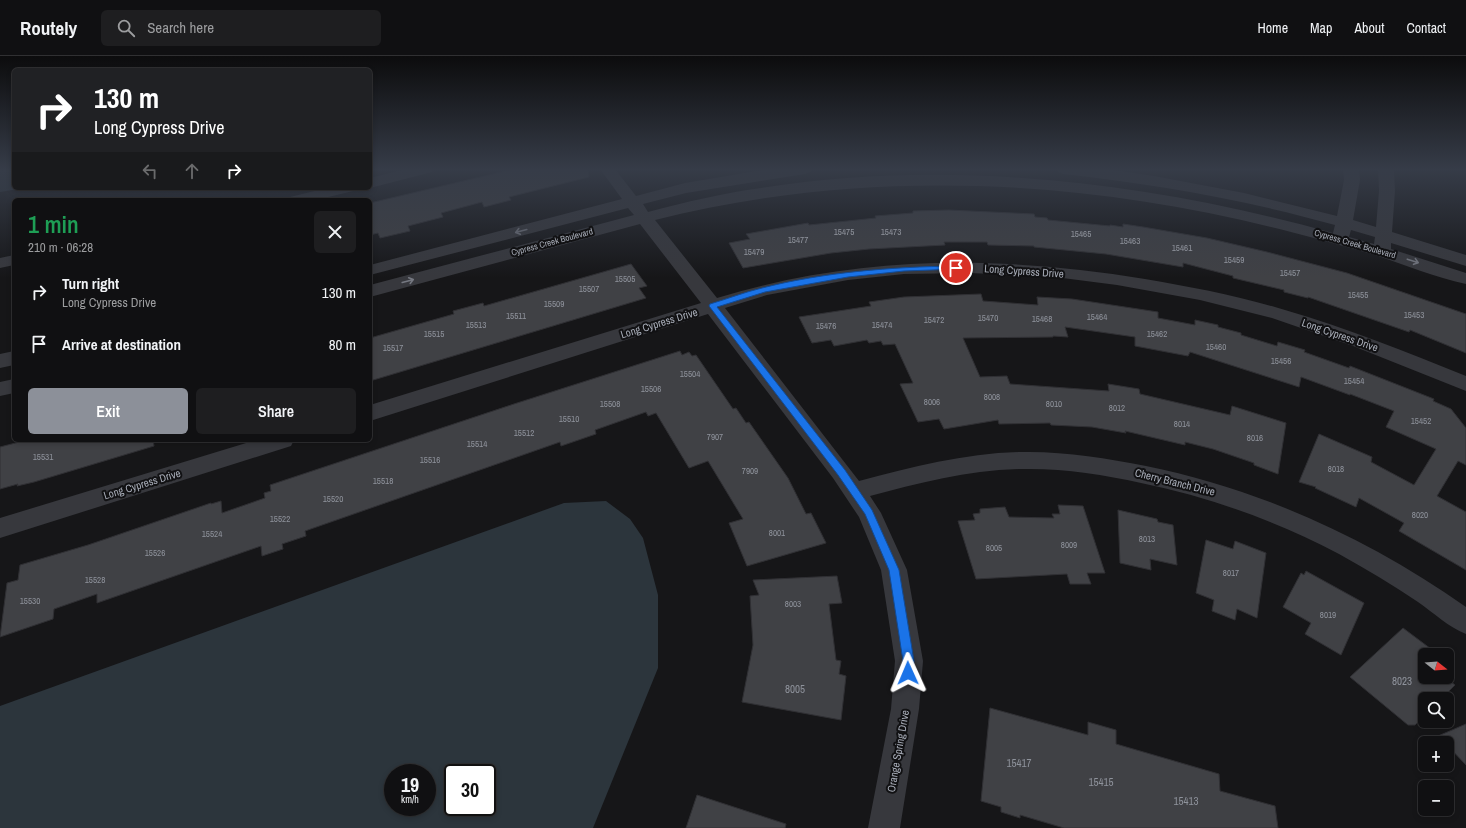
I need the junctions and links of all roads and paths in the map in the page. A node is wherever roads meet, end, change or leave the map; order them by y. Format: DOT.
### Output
graph roads {
  1 [pos="634,205"];
  2 [pos="649,205"];
  3 [pos="690,205"];
  4 [pos="1198,205"];
  5 [pos="1273,205"];
  6 [pos="1347,205"];
  7 [pos="1386,205"];
  8 [pos="638,210"];
  9 [pos="1342,232"];
  10 [pos="1382,244"];
  11 [pos="12,260"];
  12 [pos="1466,261"];
  13 [pos="0,263"];
  14 [pos="372,270"];
  15 [pos="1466,279"];
  16 [pos="372,290"];
  17 [pos="713,306"];
  18 [pos="12,358"];
  19 [pos="0,361"];
  20 [pos="1466,384"];
  21 [pos="12,386"];
  22 [pos="0,389"];
  23 [pos="372,412"];
  24 [pos="277,442"];
  25 [pos="854,491"];
  26 [pos="0,528"];
  27 [pos="1466,622"];
  28 [pos="884,828"];
  1 -- 8 [label="street, Orange Spring Drive"];
  2 -- 8 [label="street, Cypress Creek Boulevard"];
  3 -- 8 [label="street, Cypress Creek Boulevard"];
  4 -- 9 [label="street, Cypress Creek Boulevard"];
  5 -- 9 [label="street, Cypress Creek Boulevard"];
  6 -- 9 [label="street"];
  7 -- 10 [label="street"];
  8 -- 14 [label="street, Cypress Creek Boulevard, one-way"];
  16 -- 8 [label="street, Cypress Creek Boulevard, one-way"];
  8 -- 17 [label="street, Orange Spring Drive"];
  9 -- 10 [label="street, Cypress Creek Boulevard"];
  10 -- 12 [label="street, Cypress Creek Boulevard"];
  10 -- 15 [label="street, Cypress Creek Boulevard, one-way"];
  11 -- 13 [label="street"];
  17 -- 20 [label="street, Long Cypress Drive"];
  17 -- 23 [label="street, Long Cypress Drive"];
  17 -- 25 [label="street, Orange Spring Drive"];
  18 -- 19 [label="street"];
  21 -- 22 [label="street"];
  24 -- 26 [label="street, Long Cypress Drive"];
  25 -- 27 [label="street, Cherry Branch Drive"];
  25 -- 28 [label="street, Orange Spring Drive"];
}
